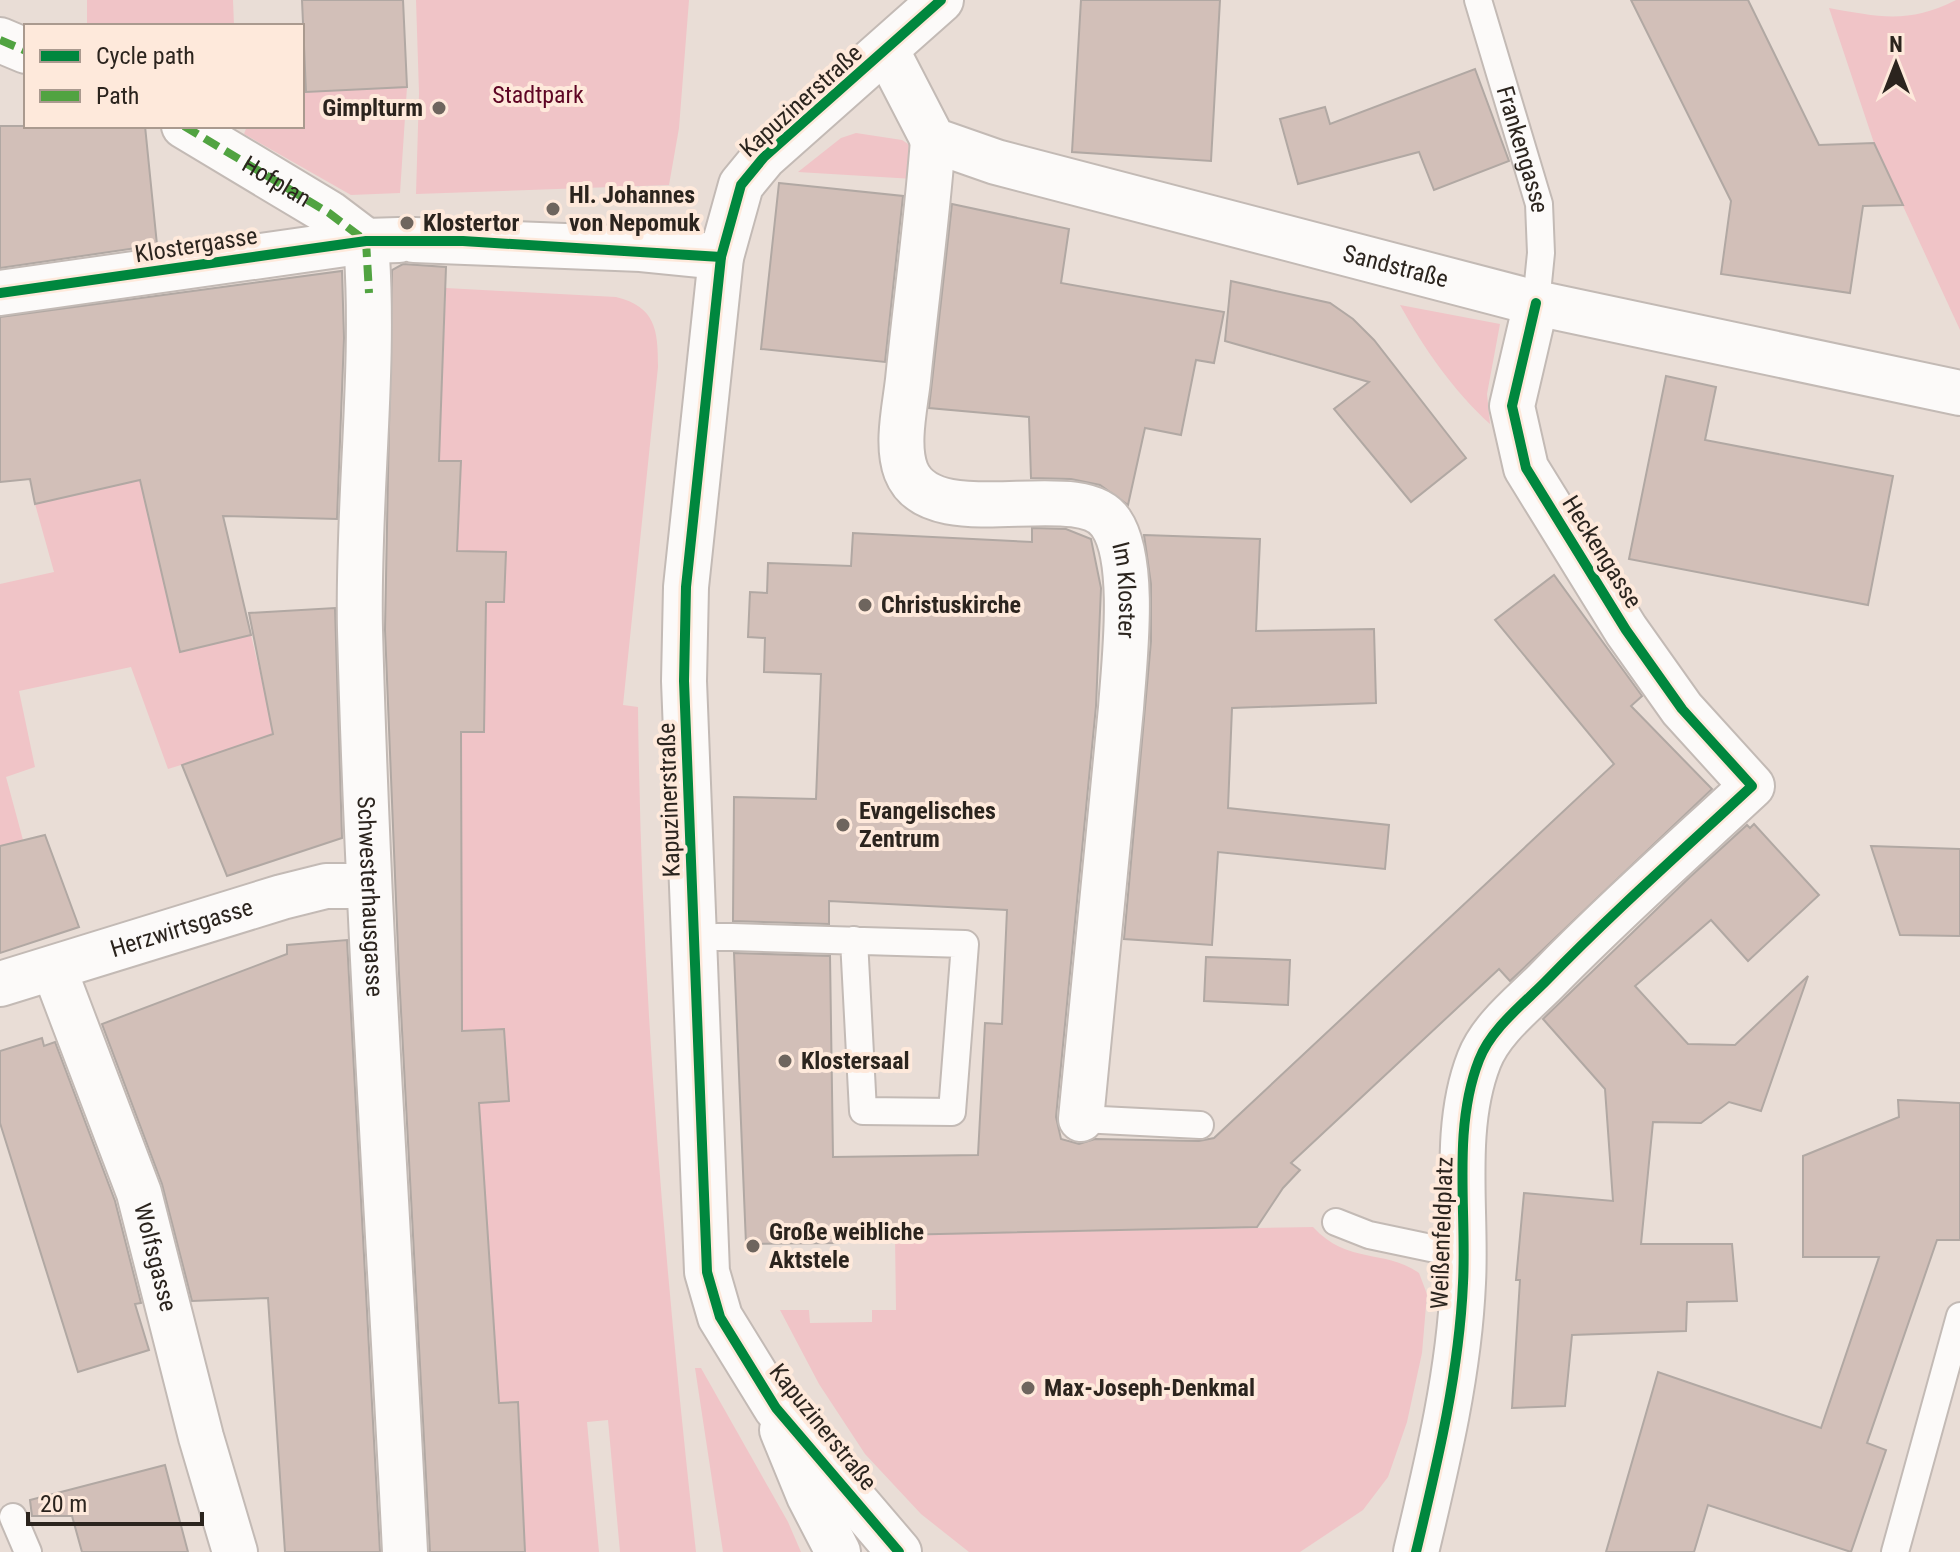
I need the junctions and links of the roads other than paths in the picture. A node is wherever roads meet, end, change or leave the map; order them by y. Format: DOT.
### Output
graph roads {
  1 [pos="941,0"];
  2 [pos="1478,0"];
  3 [pos="0,40"];
  4 [pos="24,50"];
  5 [pos="887,51"];
  6 [pos="187,128"];
  7 [pos="933,140"];
  8 [pos="393,240"];
  9 [pos="721,257"];
  10 [pos="0,293"];
  11 [pos="1536,303"];
  12 [pos="1960,393"];
  13 [pos="1752,786"];
  14 [pos="367,886"];
  15 [pos="717,937"];
  16 [pos="854,940"];
  17 [pos="54,969"];
  18 [pos="0,984"];
  19 [pos="1081,1119"];
  20 [pos="1200,1125"];
  21 [pos="1336,1222"];
  22 [pos="1464,1255"];
  23 [pos="1960,1316"];
  24 [pos="776,1408"];
  25 [pos="13,1517"];
  26 [pos="28,1552"];
  27 [pos="235,1552"];
  28 [pos="405,1552"];
  29 [pos="838,1552"];
  30 [pos="899,1552"];
  31 [pos="1416,1552"];
  32 [pos="1895,1552"];
  1 -- 5 [label="street, Kapuzinerstraße"];
  2 -- 11 [label="lane, Frankengasse"];
  3 -- 4 [label="street"];
  5 -- 7 [label="street"];
  5 -- 9 [label="street, Kapuzinerstraße"];
  6 -- 8 [label="street, Hofplan"];
  7 -- 11 [label="street, Sandstraße"];
  7 -- 19 [label="street, Im Kloster"];
  8 -- 9 [label="street, Klostergasse"];
  8 -- 10 [label="street, Klostergasse"];
  8 -- 14 [label="street, Schwesterhausgasse"];
  9 -- 24 [label="street, Kapuzinerstraße"];
  11 -- 12 [label="street, Sandstraße"];
  11 -- 13 [label="street, Heckengasse"];
  13 -- 22 [label="street, Weißenfeldplatz"];
  14 -- 17 [label="street, Herzwirtsgasse"];
  14 -- 28 [label="street, Schwesterhausgasse"];
  15 -- 16 [label="lane"];
  16 -- 16 [label="lane"];
  17 -- 18 [label="street, Herzwirtsgasse"];
  17 -- 27 [label="street, Wolfsgasse"];
  19 -- 20 [label="lane"];
  21 -- 22 [label="lane"];
  22 -- 31 [label="street, Weißenfeldplatz"];
  23 -- 32 [label="lane"];
  24 -- 29 [label="street, Kapuzinerstraße"];
  24 -- 30 [label="street, Kapuzinerstraße"];
  25 -- 26 [label="lane"];
}
